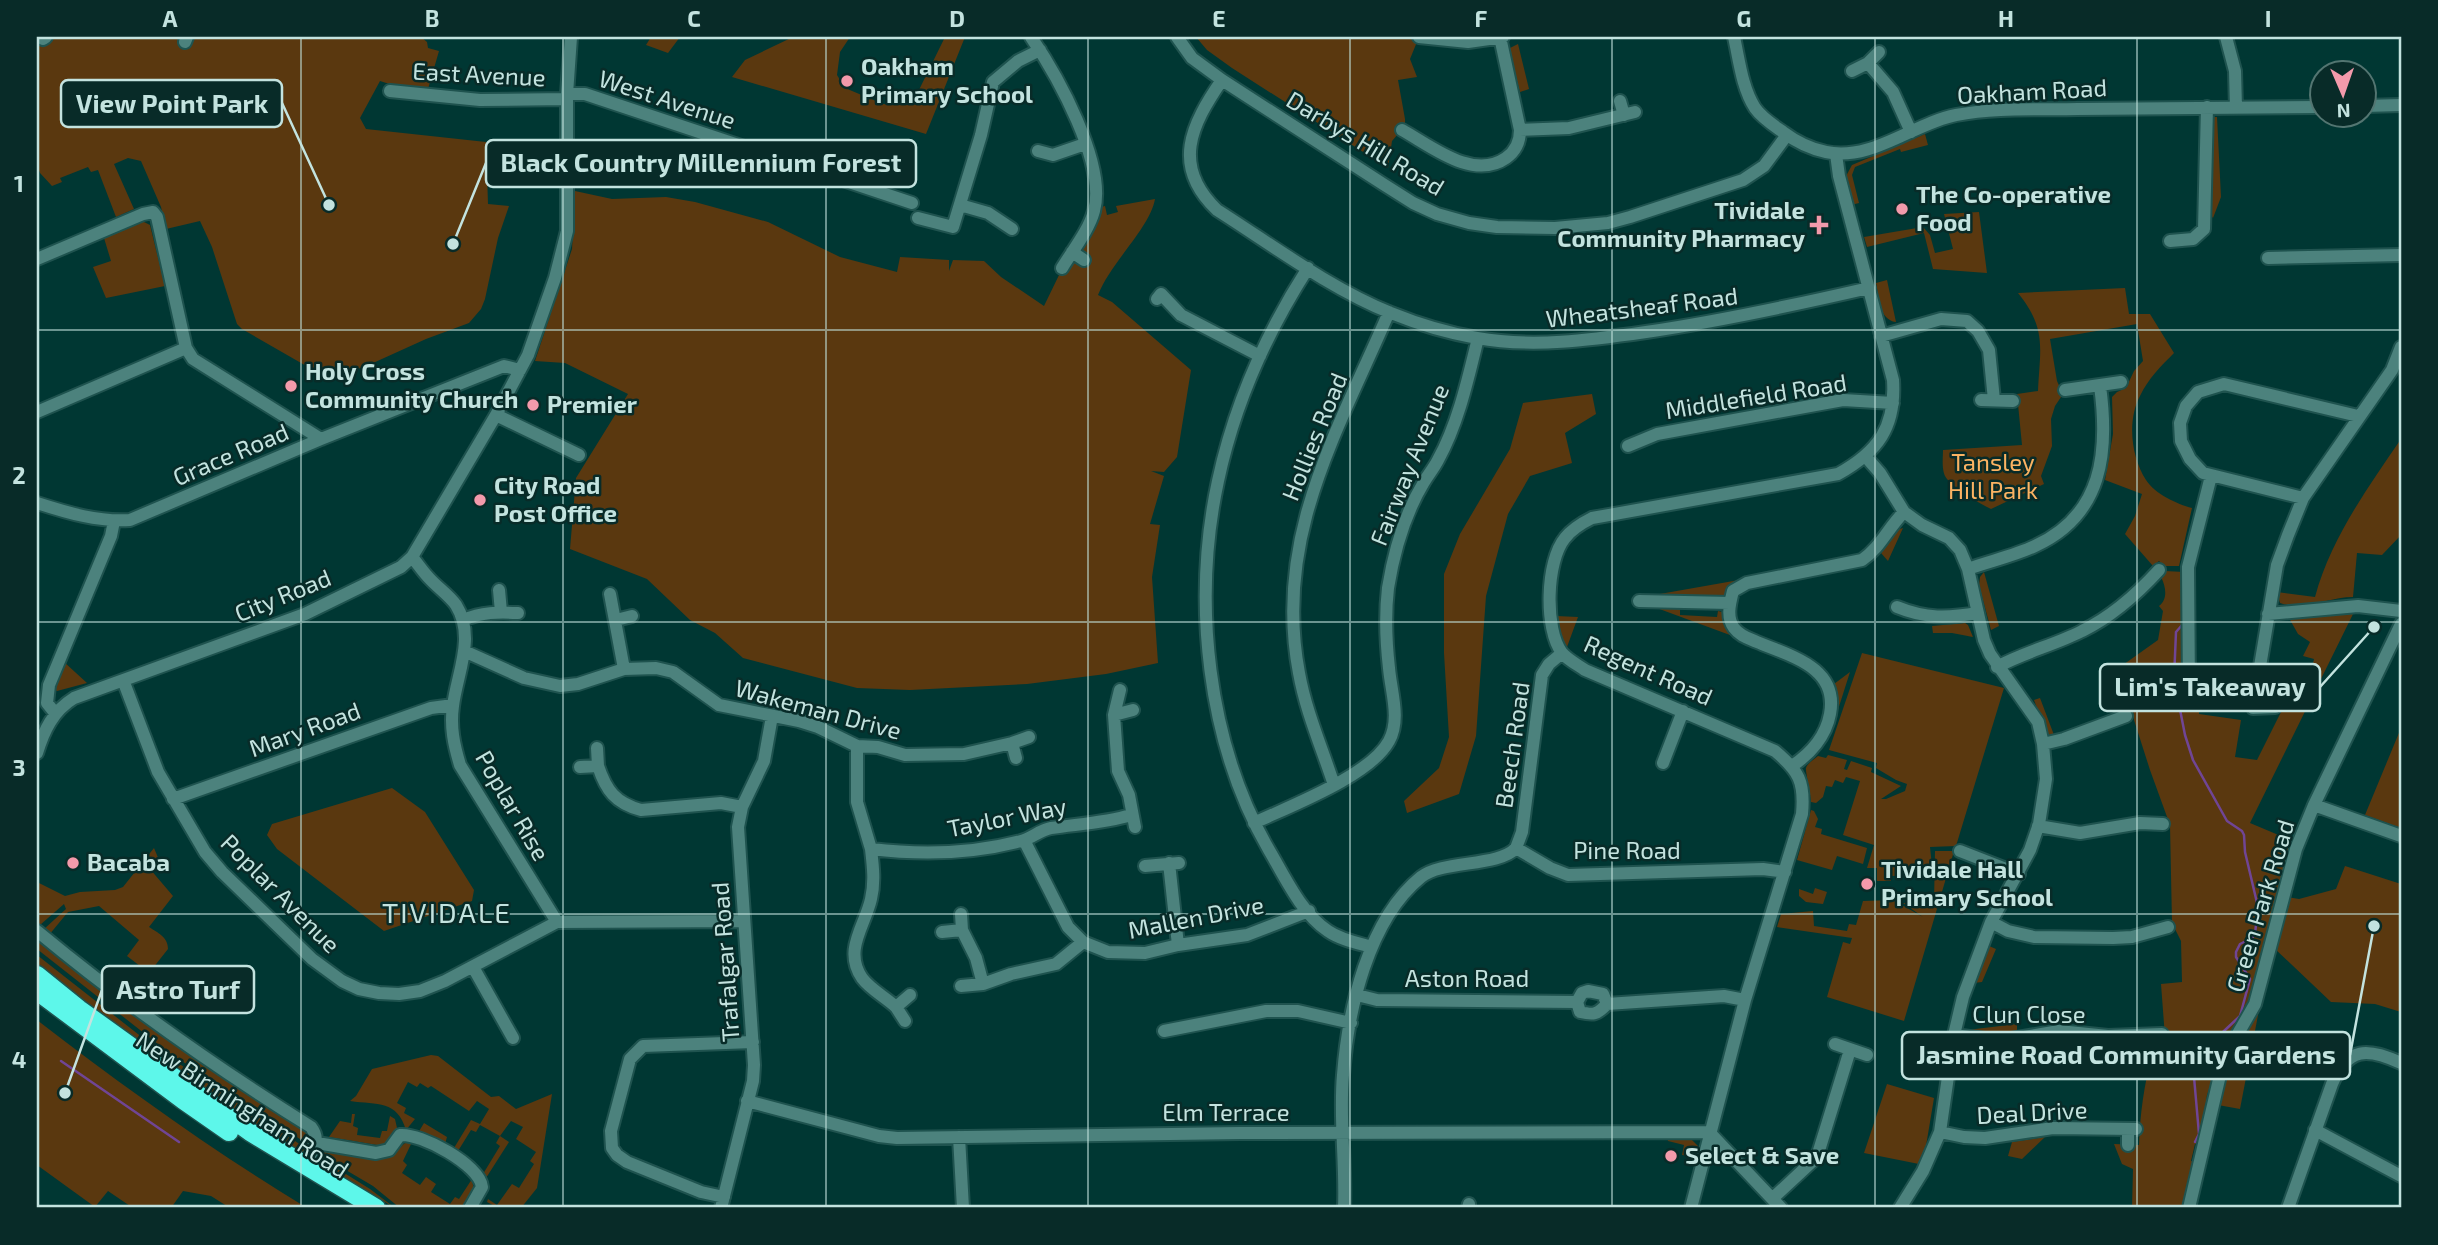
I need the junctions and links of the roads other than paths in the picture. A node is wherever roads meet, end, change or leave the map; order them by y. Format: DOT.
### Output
graph roads {
  1 [pos="40,37"];
  2 [pos="46,37"];
  3 [pos="571,37"];
  4 [pos="1031,37"];
  5 [pos="1177,37"];
  6 [pos="1419,37"];
  7 [pos="1501,37"];
  8 [pos="1734,37"];
  9 [pos="2226,37"];
  10 [pos="1040,50"];
  11 [pos="1879,52"];
  12 [pos="1868,63"];
  13 [pos="1852,71"];
  14 [pos="1222,80"];
  15 [pos="390,91"];
  16 [pos="567,96"];
  17 [pos="1620,101"];
  18 [pos="2401,105"];
  19 [pos="2378,106"];
  20 [pos="2207,107"];
  21 [pos="2308,107"];
  22 [pos="2236,108"];
  23 [pos="1402,130"];
  24 [pos="1520,130"];
  25 [pos="1911,132"];
  26 [pos="1787,135"];
  27 [pos="1085,144"];
  28 [pos="1038,151"];
  29 [pos="1836,154"];
  30 [pos="912,203"];
  31 [pos="960,205"];
  32 [pos="918,218"];
  33 [pos="1012,229"];
  34 [pos="2170,242"];
  35 [pos="1072,252"];
  36 [pos="2401,255"];
  37 [pos="2268,258"];
  38 [pos="37,259"];
  39 [pos="1084,260"];
  40 [pos="1062,268"];
  41 [pos="1308,268"];
  42 [pos="1869,288"];
  43 [pos="1161,293"];
  44 [pos="1389,312"];
  45 [pos="1881,336"];
  46 [pos="1478,338"];
  47 [pos="2401,347"];
  48 [pos="186,348"];
  49 [pos="1260,356"];
  50 [pos="520,370"];
  51 [pos="2122,382"];
  52 [pos="2100,386"];
  53 [pos="2065,390"];
  54 [pos="2013,401"];
  55 [pos="1893,403"];
  56 [pos="37,412"];
  57 [pos="496,415"];
  58 [pos="2358,416"];
  59 [pos="321,439"];
  60 [pos="1628,446"];
  61 [pos="579,456"];
  62 [pos="1866,457"];
  63 [pos="2211,476"];
  64 [pos="2303,498"];
  65 [pos="37,503"];
  66 [pos="1904,513"];
  67 [pos="114,521"];
  68 [pos="412,557"];
  69 [pos="1968,569"];
  70 [pos="2159,570"];
  71 [pos="499,590"];
  72 [pos="610,594"];
  73 [pos="1639,601"];
  74 [pos="1730,604"];
  75 [pos="1898,607"];
  76 [pos="2401,611"];
  77 [pos="501,612"];
  78 [pos="518,613"];
  79 [pos="1978,613"];
  80 [pos="2268,614"];
  81 [pos="632,616"];
  82 [pos="463,620"];
  83 [pos="615,620"];
  84 [pos="2401,624"];
  85 [pos="464,650"];
  86 [pos="1562,653"];
  87 [pos="1997,667"];
  88 [pos="624,669"];
  89 [pos="123,680"];
  90 [pos="1120,690"];
  91 [pos="2189,692"];
  92 [pos="453,705"];
  93 [pos="46,707"];
  94 [pos="2275,707"];
  95 [pos="1133,710"];
  96 [pos="1683,711"];
  97 [pos="1114,715"];
  98 [pos="772,716"];
  99 [pos="2126,716"];
  100 [pos="1029,737"];
  101 [pos="1012,743"];
  102 [pos="2043,744"];
  103 [pos="857,746"];
  104 [pos="597,748"];
  105 [pos="37,753"];
  106 [pos="1016,758"];
  107 [pos="1663,763"];
  108 [pos="598,766"];
  109 [pos="1793,766"];
  110 [pos="580,767"];
  111 [pos="1334,785"];
  112 [pos="173,799"];
  113 [pos="2314,805"];
  114 [pos="741,807"];
  115 [pos="1254,823"];
  116 [pos="2163,824"];
  117 [pos="2038,826"];
  118 [pos="2401,836"];
  119 [pos="1024,840"];
  120 [pos="1516,848"];
  121 [pos="871,849"];
  122 [pos="1960,851"];
  123 [pos="1145,866"];
  124 [pos="1785,872"];
  125 [pos="2019,874"];
  126 [pos="1309,911"];
  127 [pos="961,914"];
  128 [pos="744,921"];
  129 [pos="557,922"];
  130 [pos="1991,922"];
  131 [pos="2168,927"];
  132 [pos="962,930"];
  133 [pos="37,931"];
  134 [pos="942,932"];
  135 [pos="1083,942"];
  136 [pos="1178,945"];
  137 [pos="1372,947"];
  138 [pos="473,967"];
  139 [pos="37,975"];
  140 [pos="982,984"];
  141 [pos="961,986"];
  142 [pos="37,991"];
  143 [pos="910,995"];
  144 [pos="1357,995"];
  145 [pos="1745,1000"];
  146 [pos="896,1007"];
  147 [pos="905,1021"];
  148 [pos="1351,1023"];
  149 [pos="1164,1031"];
  150 [pos="2162,1034"];
  151 [pos="1954,1035"];
  152 [pos="513,1038"];
  153 [pos="753,1042"];
  154 [pos="1835,1044"];
  155 [pos="1850,1050"];
  156 [pos="1867,1055"];
  157 [pos="2401,1063"];
  158 [pos="747,1101"];
  159 [pos="2315,1130"];
  160 [pos="1709,1132"];
  161 [pos="1940,1132"];
  162 [pos="1344,1134"];
  163 [pos="959,1137"];
  164 [pos="317,1143"];
  165 [pos="2128,1145"];
  166 [pos="304,1165"];
  167 [pos="2401,1176"];
  168 [pos="723,1203"];
  169 [pos="1777,1203"];
  170 [pos="354,1208"];
  171 [pos="376,1208"];
  172 [pos="470,1208"];
  173 [pos="963,1208"];
  174 [pos="1343,1208"];
  175 [pos="1690,1208"];
  176 [pos="1900,1208"];
  177 [pos="2189,1208"];
  178 [pos="2288,1208"];
  1 -- 2 [label="street"];
  3 -- 16 [label="street, City Road"];
  4 -- 10 [label="street"];
  5 -- 14 [label="street, Darbys Hill Road"];
  6 -- 7 [label="street"];
  7 -- 24 [label="street"];
  8 -- 26 [label="street"];
  9 -- 22 [label="street"];
  10 -- 27 [label="street"];
  10 -- 31 [label="street"];
  11 -- 12 [label="street"];
  12 -- 13 [label="street"];
  12 -- 25 [label="street"];
  14 -- 26 [label="street, Darbys Hill Road"];
  14 -- 41 [label="street, Wheatsheaf Road"];
  15 -- 16 [label="street, East Avenue"];
  16 -- 30 [label="street, West Avenue"];
  16 -- 50 [label="street, City Road"];
  17 -- 24 [label="street"];
  18 -- 19 [label="street"];
  20 -- 22 [label="street, Oakham Road"];
  20 -- 25 [label="street, Oakham Road"];
  20 -- 34 [label="street"];
  21 -- 22 [label="street, Oakham Road"];
  23 -- 24 [label="street"];
  25 -- 29 [label="street, Oakham Road"];
  26 -- 29 [label="street"];
  27 -- 28 [label="street"];
  27 -- 35 [label="street"];
  29 -- 42 [label="street, Regent Road"];
  31 -- 32 [label="street"];
  31 -- 33 [label="street"];
  35 -- 39 [label="street"];
  35 -- 40 [label="street"];
  36 -- 37 [label="street"];
  38 -- 48 [label="street"];
  41 -- 44 [label="street, Wheatsheaf Road"];
  41 -- 49 [label="street"];
  42 -- 45 [label="street, Regent Road"];
  42 -- 46 [label="street, Wheatsheaf Road"];
  43 -- 49 [label="street"];
  44 -- 46 [label="street, Wheatsheaf Road"];
  44 -- 111 [label="street, Hollies Road"];
  45 -- 54 [label="street"];
  45 -- 55 [label="street, Regent Road"];
  46 -- 111 [label="street, Fairway Avenue"];
  47 -- 58 [label="street"];
  48 -- 56 [label="street"];
  48 -- 59 [label="street"];
  49 -- 115 [label="street"];
  50 -- 57 [label="street, City Road"];
  50 -- 59 [label="street, Grace Road"];
  51 -- 52 [label="street"];
  52 -- 53 [label="street"];
  52 -- 69 [label="street"];
  55 -- 60 [label="street, Middlefield Road"];
  55 -- 62 [label="street, Regent Road"];
  57 -- 61 [label="street"];
  57 -- 68 [label="street, City Road"];
  58 -- 63 [label="street"];
  58 -- 64 [label="street"];
  59 -- 67 [label="street, Grace Road"];
  62 -- 66 [label="street"];
  62 -- 86 [label="street, Regent Road"];
  63 -- 64 [label="street"];
  63 -- 91 [label="street"];
  64 -- 80 [label="street"];
  65 -- 67 [label="street"];
  66 -- 69 [label="street"];
  66 -- 74 [label="street"];
  67 -- 93 [label="street"];
  68 -- 82 [label="street"];
  68 -- 89 [label="street, City Road"];
  69 -- 79 [label="street"];
  70 -- 87 [label="street"];
  71 -- 77 [label="street"];
  72 -- 83 [label="street"];
  73 -- 74 [label="street"];
  74 -- 109 [label="street"];
  75 -- 79 [label="street"];
  76 -- 80 [label="street"];
  77 -- 78 [label="street"];
  77 -- 82 [label="street"];
  79 -- 87 [label="street"];
  80 -- 94 [label="street"];
  81 -- 83 [label="street"];
  82 -- 85 [label="street, Poplar Rise"];
  83 -- 88 [label="street"];
  84 -- 113 [label="street, Green Park Road"];
  85 -- 88 [label="street, Wakeman Drive"];
  85 -- 92 [label="street, Poplar Rise"];
  86 -- 96 [label="street, Regent Road"];
  86 -- 120 [label="street, Beech Road"];
  87 -- 102 [label="street"];
  88 -- 98 [label="street, Wakeman Drive"];
  89 -- 93 [label="street, City Road"];
  89 -- 112 [label="street, Poplar Avenue"];
  90 -- 97 [label="street, Taylor Way"];
  92 -- 112 [label="street, Mary Road"];
  92 -- 129 [label="street, Poplar Rise"];
  93 -- 105 [label="street"];
  95 -- 97 [label="street"];
  96 -- 107 [label="street"];
  96 -- 109 [label="street, Regent Road"];
  97 -- 119 [label="street, Taylor Way"];
  98 -- 103 [label="street, Wakeman Drive"];
  98 -- 114 [label="street, Trafalgar Road"];
  99 -- 102 [label="street"];
  100 -- 101 [label="street, Wakeman Drive"];
  101 -- 103 [label="street, Wakeman Drive"];
  101 -- 106 [label="street"];
  102 -- 117 [label="street"];
  103 -- 121 [label="street"];
  104 -- 108 [label="street"];
  108 -- 110 [label="street"];
  108 -- 114 [label="street"];
  109 -- 124 [label="street"];
  111 -- 115 [label="street, Fairway Avenue"];
  112 -- 138 [label="street, Poplar Avenue"];
  113 -- 118 [label="street"];
  113 -- 177 [label="street, Green Park Road"];
  114 -- 128 [label="street, Trafalgar Road"];
  115 -- 126 [label="street"];
  116 -- 117 [label="street"];
  117 -- 125 [label="street"];
  119 -- 121 [label="street, Taylor Way"];
  119 -- 135 [label="street"];
  120 -- 124 [label="street, Pine Road"];
  120 -- 137 [label="street"];
  121 -- 146 [label="street"];
  122 -- 125 [label="street"];
  123 -- 136 [label="street"];
  124 -- 145 [label="street"];
  125 -- 130 [label="street"];
  126 -- 136 [label="street, Mallen Drive"];
  126 -- 137 [label="street"];
  127 -- 132 [label="street"];
  128 -- 129 [label="street, Poplar Avenue"];
  128 -- 153 [label="street, Trafalgar Road"];
  129 -- 138 [label="street, Poplar Avenue"];
  130 -- 131 [label="street"];
  130 -- 151 [label="street"];
  132 -- 134 [label="street"];
  132 -- 140 [label="street"];
  133 -- 164 [label="street, New Birmingham Road"];
  135 -- 136 [label="street, Mallen Drive"];
  135 -- 140 [label="street"];
  137 -- 144 [label="street"];
  138 -- 152 [label="street"];
  139 -- 166 [label="highway, New Birmingham Road"];
  140 -- 141 [label="street"];
  142 -- 170 [label="highway, New Birmingham Road"];
  143 -- 146 [label="street"];
  144 -- 145 [label="street, Aston Road"];
  144 -- 148 [label="street"];
  145 -- 160 [label="street"];
  146 -- 147 [label="street"];
  148 -- 149 [label="street"];
  148 -- 162 [label="street"];
  150 -- 151 [label="street, Clun Close"];
  151 -- 161 [label="street"];
  153 -- 158 [label="street, Trafalgar Road"];
  153 -- 168 [label="street"];
  154 -- 155 [label="street"];
  155 -- 156 [label="street"];
  155 -- 169 [label="street"];
  157 -- 159 [label="street"];
  158 -- 163 [label="street, Elm Terrace"];
  158 -- 168 [label="street, Trafalgar Road"];
  159 -- 167 [label="street"];
  159 -- 178 [label="street"];
  160 -- 162 [label="street, Elm Terrace"];
  160 -- 169 [label="street"];
  160 -- 175 [label="street"];
  161 -- 165 [label="street, Deal Drive"];
  161 -- 176 [label="street"];
  162 -- 163 [label="street, Elm Terrace"];
  162 -- 174 [label="street"];
  163 -- 173 [label="street"];
  164 -- 166 [label="street, New Birmingham Road"];
  164 -- 172 [label="street"];
  166 -- 171 [label="highway, New Birmingham Road"];
}
